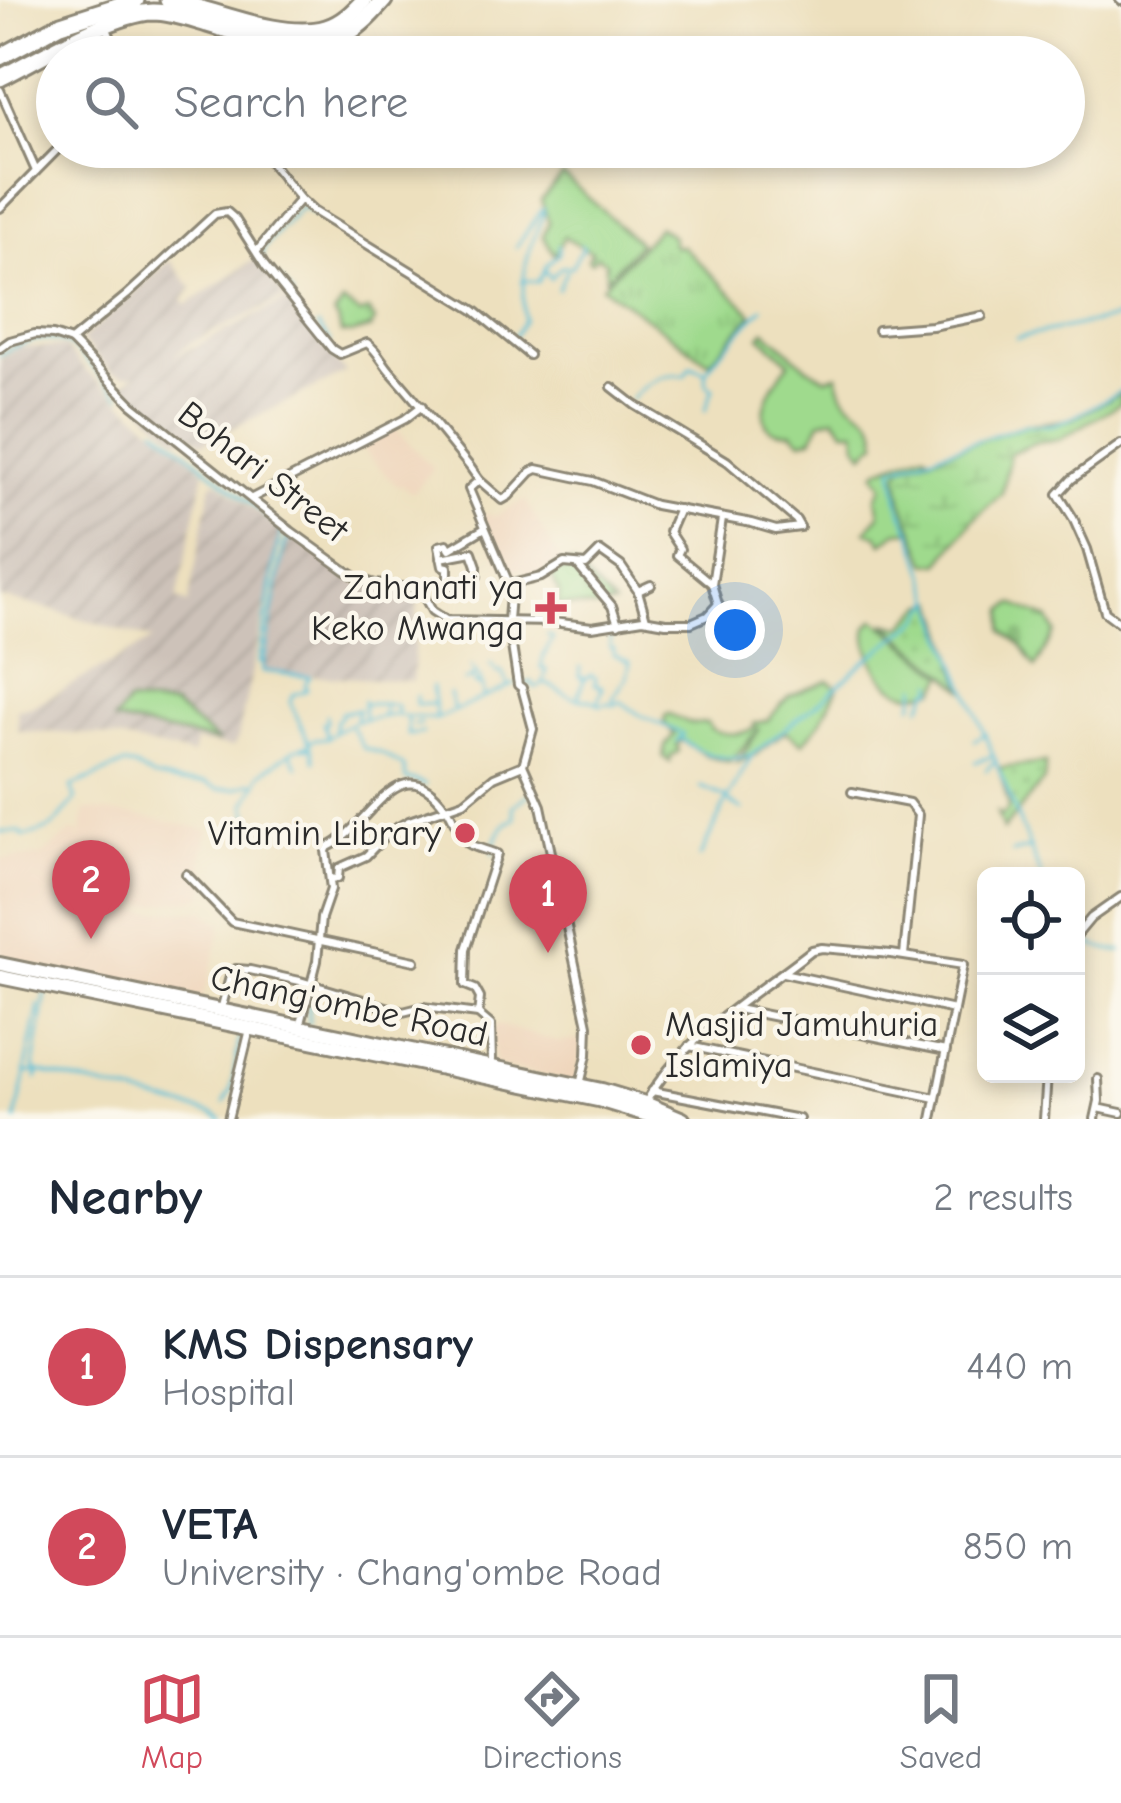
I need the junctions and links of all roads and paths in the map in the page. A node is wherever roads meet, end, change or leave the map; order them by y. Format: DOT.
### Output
graph roads {
  1 [pos="168,0"];
  2 [pos="364,0"];
  3 [pos="384,0"];
  4 [pos="138,7"];
  5 [pos="106,25"];
  6 [pos="237,26"];
  7 [pos="271,33"];
  8 [pos="39,36"];
  9 [pos="84,36"];
  10 [pos="110,36"];
  11 [pos="280,36"];
  12 [pos="343,36"];
  13 [pos="36,38"];
  14 [pos="0,57"];
  15 [pos="36,60"];
  16 [pos="0,78"];
  17 [pos="0,90"];
  18 [pos="39,168"];
  19 [pos="276,168"];
  20 [pos="36,171"];
  21 [pos="300,199"];
  22 [pos="0,208"];
  23 [pos="257,250"];
  24 [pos="982,316"];
  25 [pos="878,330"];
  26 [pos="71,341"];
  27 [pos="0,348"];
  28 [pos="529,355"];
  29 [pos="612,387"];
  30 [pos="422,406"];
  31 [pos="1121,444"];
  32 [pos="478,480"];
  33 [pos="252,498"];
  34 [pos="679,509"];
  35 [pos="722,518"];
  36 [pos="485,528"];
  37 [pos="441,558"];
  38 [pos="579,567"];
  39 [pos="712,584"];
  40 [pos="651,585"];
  41 [pos="508,586"];
  42 [pos="638,591"];
  43 [pos="718,604"];
  44 [pos="646,619"];
  45 [pos="508,620"];
  46 [pos="618,624"];
  47 [pos="1121,624"];
  48 [pos="735,636"];
  49 [pos="523,765"];
  50 [pos="852,792"];
  51 [pos="446,807"];
  52 [pos="186,874"];
  53 [pos="330,879"];
  54 [pos="1121,897"];
  55 [pos="1085,924"];
  56 [pos="317,940"];
  57 [pos="904,956"];
  58 [pos="415,961"];
  59 [pos="0,964"];
  60 [pos="783,973"];
  61 [pos="0,977"];
  62 [pos="312,984"];
  63 [pos="734,1009"];
  64 [pos="221,1010"];
  65 [pos="954,1010"];
  66 [pos="478,1014"];
  67 [pos="300,1027"];
  68 [pos="250,1028"];
  69 [pos="689,1046"];
  70 [pos="946,1051"];
  71 [pos="492,1064"];
  72 [pos="1098,1079"];
  73 [pos="1046,1083"];
  74 [pos="580,1085"];
  75 [pos="649,1097"];
  76 [pos="936,1098"];
  77 [pos="1098,1108"];
  78 [pos="1121,1114"];
  79 [pos="228,1118"];
  80 [pos="238,1119"];
  81 [pos="659,1119"];
  82 [pos="683,1119"];
  83 [pos="800,1119"];
  84 [pos="932,1119"];
  85 [pos="1044,1119"];
  86 [pos="1095,1119"];
  1 -- 6 [label="highway"];
  2 -- 7 [label="highway"];
  3 -- 12 [label="highway"];
  4 -- 5 [label="highway"];
  4 -- 6 [label="highway"];
  4 -- 8 [label="highway"];
  5 -- 9 [label="highway"];
  5 -- 10 [label="street"];
  6 -- 7 [label="highway"];
  7 -- 11 [label="highway"];
  13 -- 14 [label="highway"];
  15 -- 16 [label="highway"];
  17 -- 20 [label="street"];
  18 -- 20 [label="street"];
  19 -- 21 [label="street"];
  20 -- 22 [label="street"];
  21 -- 23 [label="street"];
  21 -- 28 [label="street"];
  23 -- 26 [label="street"];
  23 -- 30 [label="street"];
  24 -- 25 [label="street"];
  26 -- 27 [label="street"];
  26 -- 33 [label="street, Bohari Street"];
  29 -- 35 [label="street"];
  30 -- 32 [label="street"];
  30 -- 33 [label="street"];
  31 -- 47 [label="street"];
  32 -- 34 [label="street"];
  32 -- 36 [label="street"];
  33 -- 45 [label="street, Bohari Street"];
  34 -- 35 [label="street"];
  34 -- 39 [label="street"];
  35 -- 39 [label="street"];
  36 -- 37 [label="street"];
  36 -- 41 [label="street"];
  37 -- 37 [label="street"];
  38 -- 41 [label="street"];
  38 -- 42 [label="street"];
  38 -- 46 [label="street"];
  39 -- 43 [label="street"];
  40 -- 42 [label="street"];
  41 -- 45 [label="street"];
  42 -- 44 [label="street"];
  43 -- 44 [label="street"];
  43 -- 48 [label="street"];
  44 -- 46 [label="street"];
  45 -- 46 [label="street"];
  45 -- 49 [label="street"];
  49 -- 51 [label="street"];
  49 -- 74 [label="street"];
  50 -- 57 [label="street"];
  51 -- 53 [label="street"];
  51 -- 53 [label="street"];
  51 -- 66 [label="street"];
  52 -- 56 [label="street"];
  53 -- 56 [label="street"];
  54 -- 55 [label="street"];
  56 -- 58 [label="street"];
  56 -- 62 [label="street"];
  57 -- 60 [label="street"];
  57 -- 65 [label="street"];
  59 -- 64 [label="main road, Chang'ombe Road"];
  60 -- 63 [label="street"];
  60 -- 65 [label="street"];
  61 -- 68 [label="main road, Chang'ombe Road"];
  62 -- 64 [label="street"];
  62 -- 66 [label="street"];
  62 -- 67 [label="street"];
  63 -- 69 [label="street"];
  63 -- 70 [label="street"];
  64 -- 67 [label="main road, Chang'ombe Road"];
  65 -- 70 [label="street"];
  66 -- 71 [label="street"];
  67 -- 74 [label="main road, Chang'ombe Road"];
  68 -- 79 [label="street"];
  68 -- 81 [label="main road, Chang'ombe Road"];
  69 -- 75 [label="street"];
  69 -- 76 [label="street"];
  70 -- 76 [label="street"];
  72 -- 77 [label="street"];
  73 -- 85 [label="street"];
  74 -- 75 [label="main road, Chang'ombe Road"];
  75 -- 82 [label="main road, Chang'ombe Road"];
  75 -- 83 [label="street"];
  76 -- 84 [label="street"];
  77 -- 78 [label="street"];
  77 -- 86 [label="street"];
  79 -- 80 [label="street"];
}
